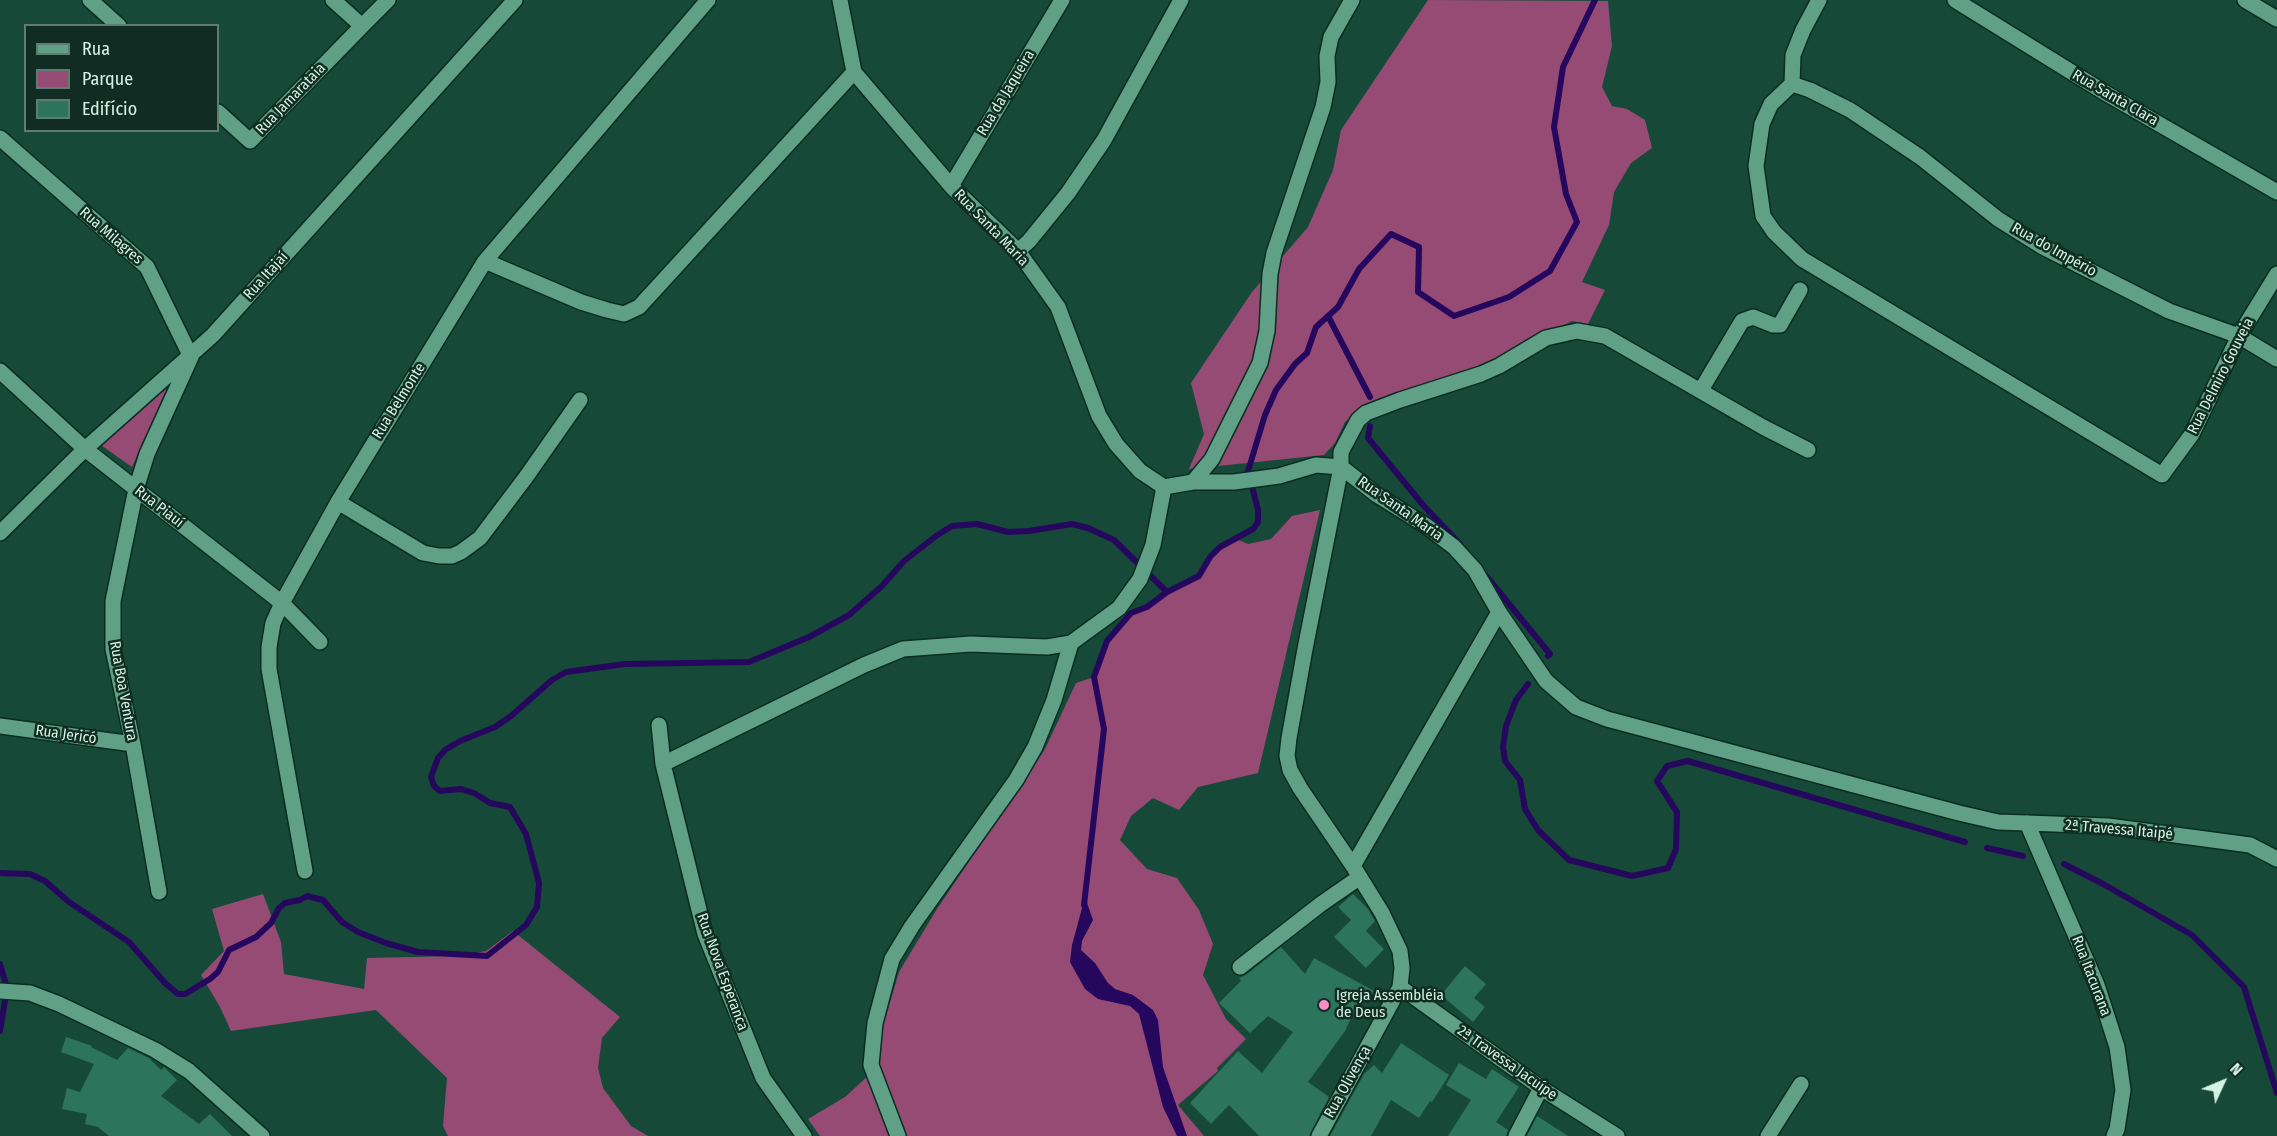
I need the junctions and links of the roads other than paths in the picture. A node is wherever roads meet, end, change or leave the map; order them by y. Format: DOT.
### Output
graph roads {
  1 [pos="90,0"];
  2 [pos="333,0"];
  3 [pos="388,0"];
  4 [pos="515,0"];
  5 [pos="708,0"];
  6 [pos="840,0"];
  7 [pos="1062,0"];
  8 [pos="1181,0"];
  9 [pos="1352,0"];
  10 [pos="1819,0"];
  11 [pos="1955,0"];
  12 [pos="2245,0"];
  13 [pos="2277,19"];
  14 [pos="117,24"];
  15 [pos="362,26"];
  16 [pos="854,72"];
  17 [pos="1792,84"];
  18 [pos="219,113"];
  19 [pos="0,138"];
  20 [pos="951,186"];
  21 [pos="2277,192"];
  22 [pos="1018,251"];
  23 [pos="485,261"];
  24 [pos="2277,274"];
  25 [pos="1800,290"];
  26 [pos="2239,336"];
  27 [pos="191,357"];
  28 [pos="2277,359"];
  29 [pos="0,370"];
  30 [pos="1701,390"];
  31 [pos="580,400"];
  32 [pos="85,449"];
  33 [pos="1808,450"];
  34 [pos="1341,466"];
  35 [pos="1193,482"];
  36 [pos="1164,487"];
  37 [pos="136,489"];
  38 [pos="338,502"];
  39 [pos="0,533"];
  40 [pos="282,603"];
  41 [pos="1499,612"];
  42 [pos="320,642"];
  43 [pos="1071,643"];
  44 [pos="659,725"];
  45 [pos="0,726"];
  46 [pos="133,744"];
  47 [pos="663,764"];
  48 [pos="1959,813"];
  49 [pos="2026,823"];
  50 [pos="2277,859"];
  51 [pos="305,871"];
  52 [pos="1357,872"];
  53 [pos="159,892"];
  54 [pos="1240,967"];
  55 [pos="1400,987"];
  56 [pos="0,991"];
  57 [pos="1801,1084"];
  58 [pos="1541,1088"];
  59 [pos="262,1136"];
  60 [pos="804,1136"];
  61 [pos="897,1136"];
  62 [pos="1319,1136"];
  63 [pos="1516,1136"];
  64 [pos="1617,1136"];
  65 [pos="1768,1136"];
  66 [pos="2114,1136"];
  1 -- 14 [label="street"];
  2 -- 15 [label="street"];
  3 -- 15 [label="street"];
  4 -- 27 [label="street, Rua Itajaí"];
  5 -- 23 [label="street, Rua Belmonte"];
  6 -- 16 [label="street, Rua Santa Maria"];
  7 -- 20 [label="street, Rua da Jaqueira"];
  8 -- 22 [label="street"];
  9 -- 35 [label="street"];
  10 -- 17 [label="street"];
  11 -- 21 [label="street, Rua Santa Clara"];
  12 -- 13 [label="street"];
  15 -- 18 [label="street, Rua Jamarataia"];
  16 -- 20 [label="street, Rua Santa Maria"];
  16 -- 23 [label="street"];
  17 -- 26 [label="street, Rua do Império"];
  17 -- 26 [label="street, Rua Delmiro Gouveia"];
  19 -- 27 [label="street, Rua Milagres"];
  20 -- 22 [label="street, Rua Santa Maria"];
  22 -- 36 [label="street, Rua Santa Maria"];
  23 -- 38 [label="street, Rua Belmonte"];
  24 -- 26 [label="street, Rua Delmiro Gouveia"];
  25 -- 30 [label="street"];
  26 -- 28 [label="street, Rua do Império"];
  27 -- 32 [label="street, Rua Itajaí"];
  27 -- 37 [label="street, Rua Boa Ventura"];
  29 -- 32 [label="street, Rua Piauí"];
  30 -- 33 [label="street, Rua Olivença"];
  30 -- 34 [label="street, Rua Olivença"];
  31 -- 38 [label="street"];
  32 -- 37 [label="street, Rua Piauí"];
  32 -- 39 [label="street, Rua Itajaí"];
  34 -- 35 [label="street"];
  34 -- 41 [label="street, Rua Santa Maria"];
  34 -- 52 [label="street, Rua Olivença"];
  35 -- 36 [label="street"];
  36 -- 43 [label="street"];
  37 -- 40 [label="street, Rua Piauí"];
  37 -- 46 [label="street, Rua Boa Ventura"];
  38 -- 40 [label="street, Rua Belmonte"];
  40 -- 42 [label="street, Rua Piauí"];
  40 -- 51 [label="street, Rua Belmonte"];
  41 -- 48 [label="street, Rua Santa Maria"];
  41 -- 52 [label="street"];
  43 -- 47 [label="street"];
  43 -- 61 [label="street"];
  44 -- 47 [label="street, Rua Nova Esperanca"];
  45 -- 46 [label="street, Rua Jericó"];
  46 -- 53 [label="street, Rua Boa Ventura"];
  47 -- 60 [label="street, Rua Nova Esperanca"];
  48 -- 49 [label="street, 2ª Travessa Itaipé"];
  49 -- 50 [label="street, 2ª Travessa Itaipé"];
  49 -- 66 [label="street, Rua Itacurana"];
  52 -- 54 [label="street"];
  52 -- 55 [label="street, Rua Olivença"];
  55 -- 58 [label="street, 2ª Travessa Jacuípe"];
  55 -- 62 [label="street, Rua Olivença"];
  56 -- 59 [label="street"];
  57 -- 65 [label="street"];
  58 -- 63 [label="street"];
  58 -- 64 [label="street, 2ª Travessa Jacuípe"];
}
